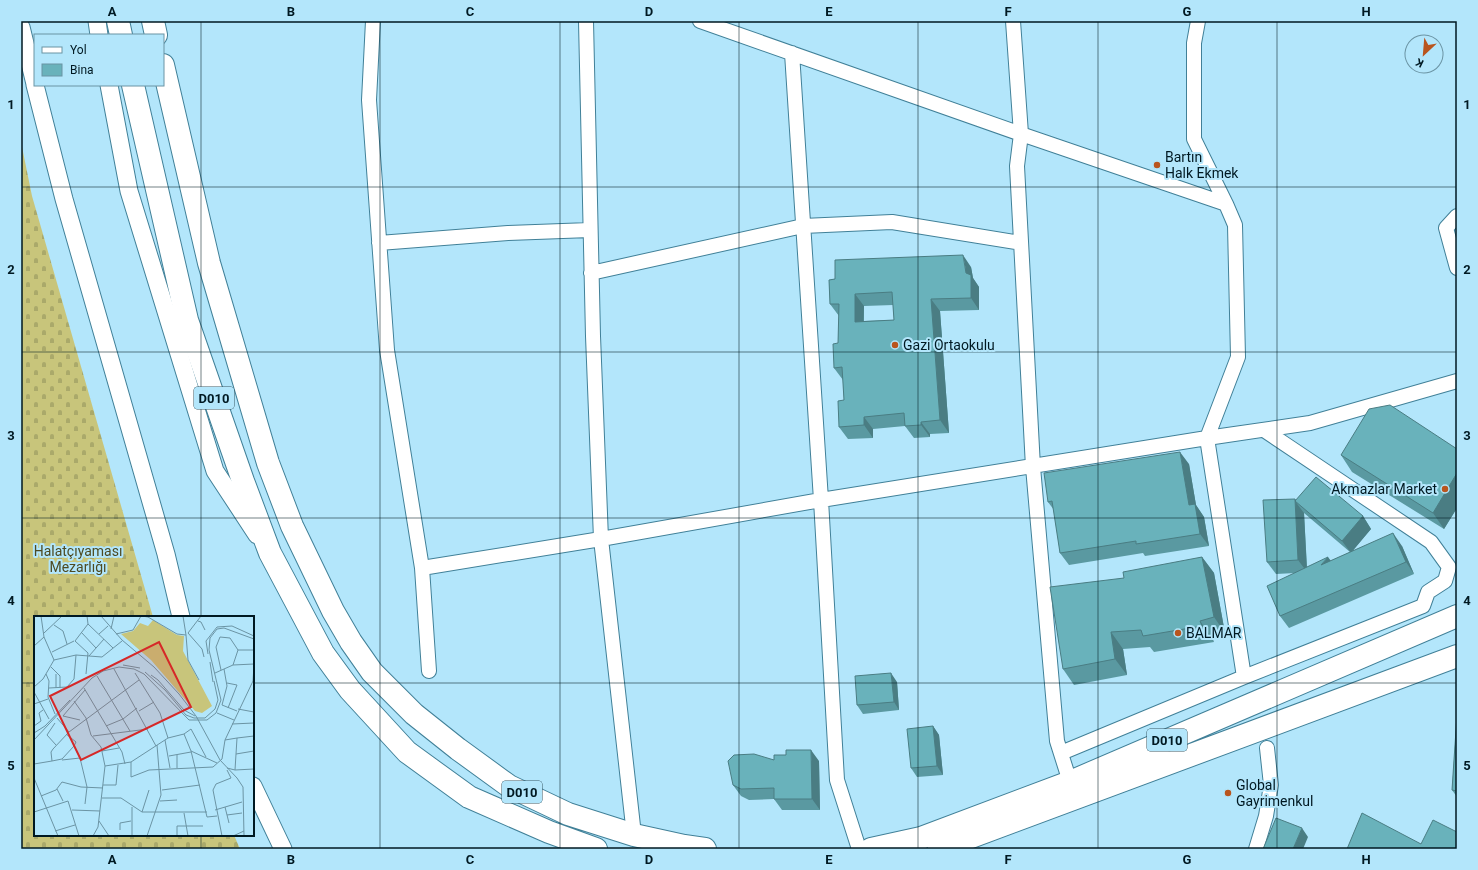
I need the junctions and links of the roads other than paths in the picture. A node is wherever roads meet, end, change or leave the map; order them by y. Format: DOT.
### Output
graph roads {
  1 [pos="97,21"];
  2 [pos="118,21"];
  3 [pos="153,21"];
  4 [pos="373,21"];
  5 [pos="586,21"];
  6 [pos="700,21"];
  7 [pos="1013,21"];
  8 [pos="1198,21"];
  9 [pos="21,27"];
  10 [pos="99,34"];
  11 [pos="122,34"];
  12 [pos="156,34"];
  13 [pos="792,53"];
  14 [pos="164,69"];
  15 [pos="34,80"];
  16 [pos="36,86"];
  17 [pos="109,86"];
  18 [pos="133,86"];
  19 [pos="1021,134"];
  20 [pos="1226,204"];
  21 [pos="1457,216"];
  22 [pos="803,226"];
  23 [pos="590,230"];
  24 [pos="379,243"];
  25 [pos="1021,243"];
  26 [pos="1457,268"];
  27 [pos="591,272"];
  28 [pos="1457,381"];
  29 [pos="1264,430"];
  30 [pos="1206,438"];
  31 [pos="1033,467"];
  32 [pos="821,500"];
  33 [pos="601,539"];
  34 [pos="274,561"];
  35 [pos="422,568"];
  36 [pos="181,616"];
  37 [pos="1457,616"];
  38 [pos="1457,656"];
  39 [pos="429,671"];
  40 [pos="1244,677"];
  41 [pos="1268,748"];
  42 [pos="1062,754"];
  43 [pos="1070,782"];
  44 [pos="254,788"];
  45 [pos="634,835"];
  46 [pos="283,849"];
  47 [pos="596,849"];
  48 [pos="705,849"];
  49 [pos="859,849"];
  50 [pos="871,849"];
  51 [pos="939,849"];
  52 [pos="1256,849"];
  1 -- 10 [label="street"];
  2 -- 11 [label="highway"];
  3 -- 12 [label="highway"];
  4 -- 24 [label="street"];
  5 -- 23 [label="street"];
  6 -- 13 [label="street"];
  7 -- 19 [label="street"];
  8 -- 20 [label="street"];
  9 -- 15 [label="street"];
  13 -- 19 [label="street"];
  13 -- 22 [label="street"];
  14 -- 45 [label="highway, D010"];
  16 -- 36 [label="street"];
  17 -- 34 [label="street"];
  18 -- 34 [label="highway, D010"];
  19 -- 20 [label="street"];
  19 -- 25 [label="street"];
  20 -- 30 [label="street"];
  21 -- 26 [label="street"];
  22 -- 25 [label="street"];
  22 -- 27 [label="street"];
  22 -- 32 [label="street"];
  23 -- 24 [label="street"];
  23 -- 27 [label="street"];
  24 -- 35 [label="street"];
  25 -- 31 [label="street"];
  27 -- 33 [label="street"];
  28 -- 29 [label="street"];
  29 -- 30 [label="street"];
  29 -- 40 [label="street"];
  30 -- 31 [label="street"];
  30 -- 40 [label="street"];
  31 -- 32 [label="street"];
  31 -- 42 [label="street"];
  32 -- 33 [label="street"];
  32 -- 49 [label="street"];
  33 -- 35 [label="street"];
  33 -- 45 [label="street"];
  34 -- 47 [label="highway, D010"];
  35 -- 39 [label="street"];
  37 -- 43 [label="highway, D010"];
  38 -- 51 [label="highway, D010"];
  40 -- 42 [label="street"];
  41 -- 52 [label="street"];
  42 -- 43 [label="street"];
  43 -- 50 [label="highway, D010"];
  44 -- 46 [label="street"];
  45 -- 48 [label="highway, D010"];
}
